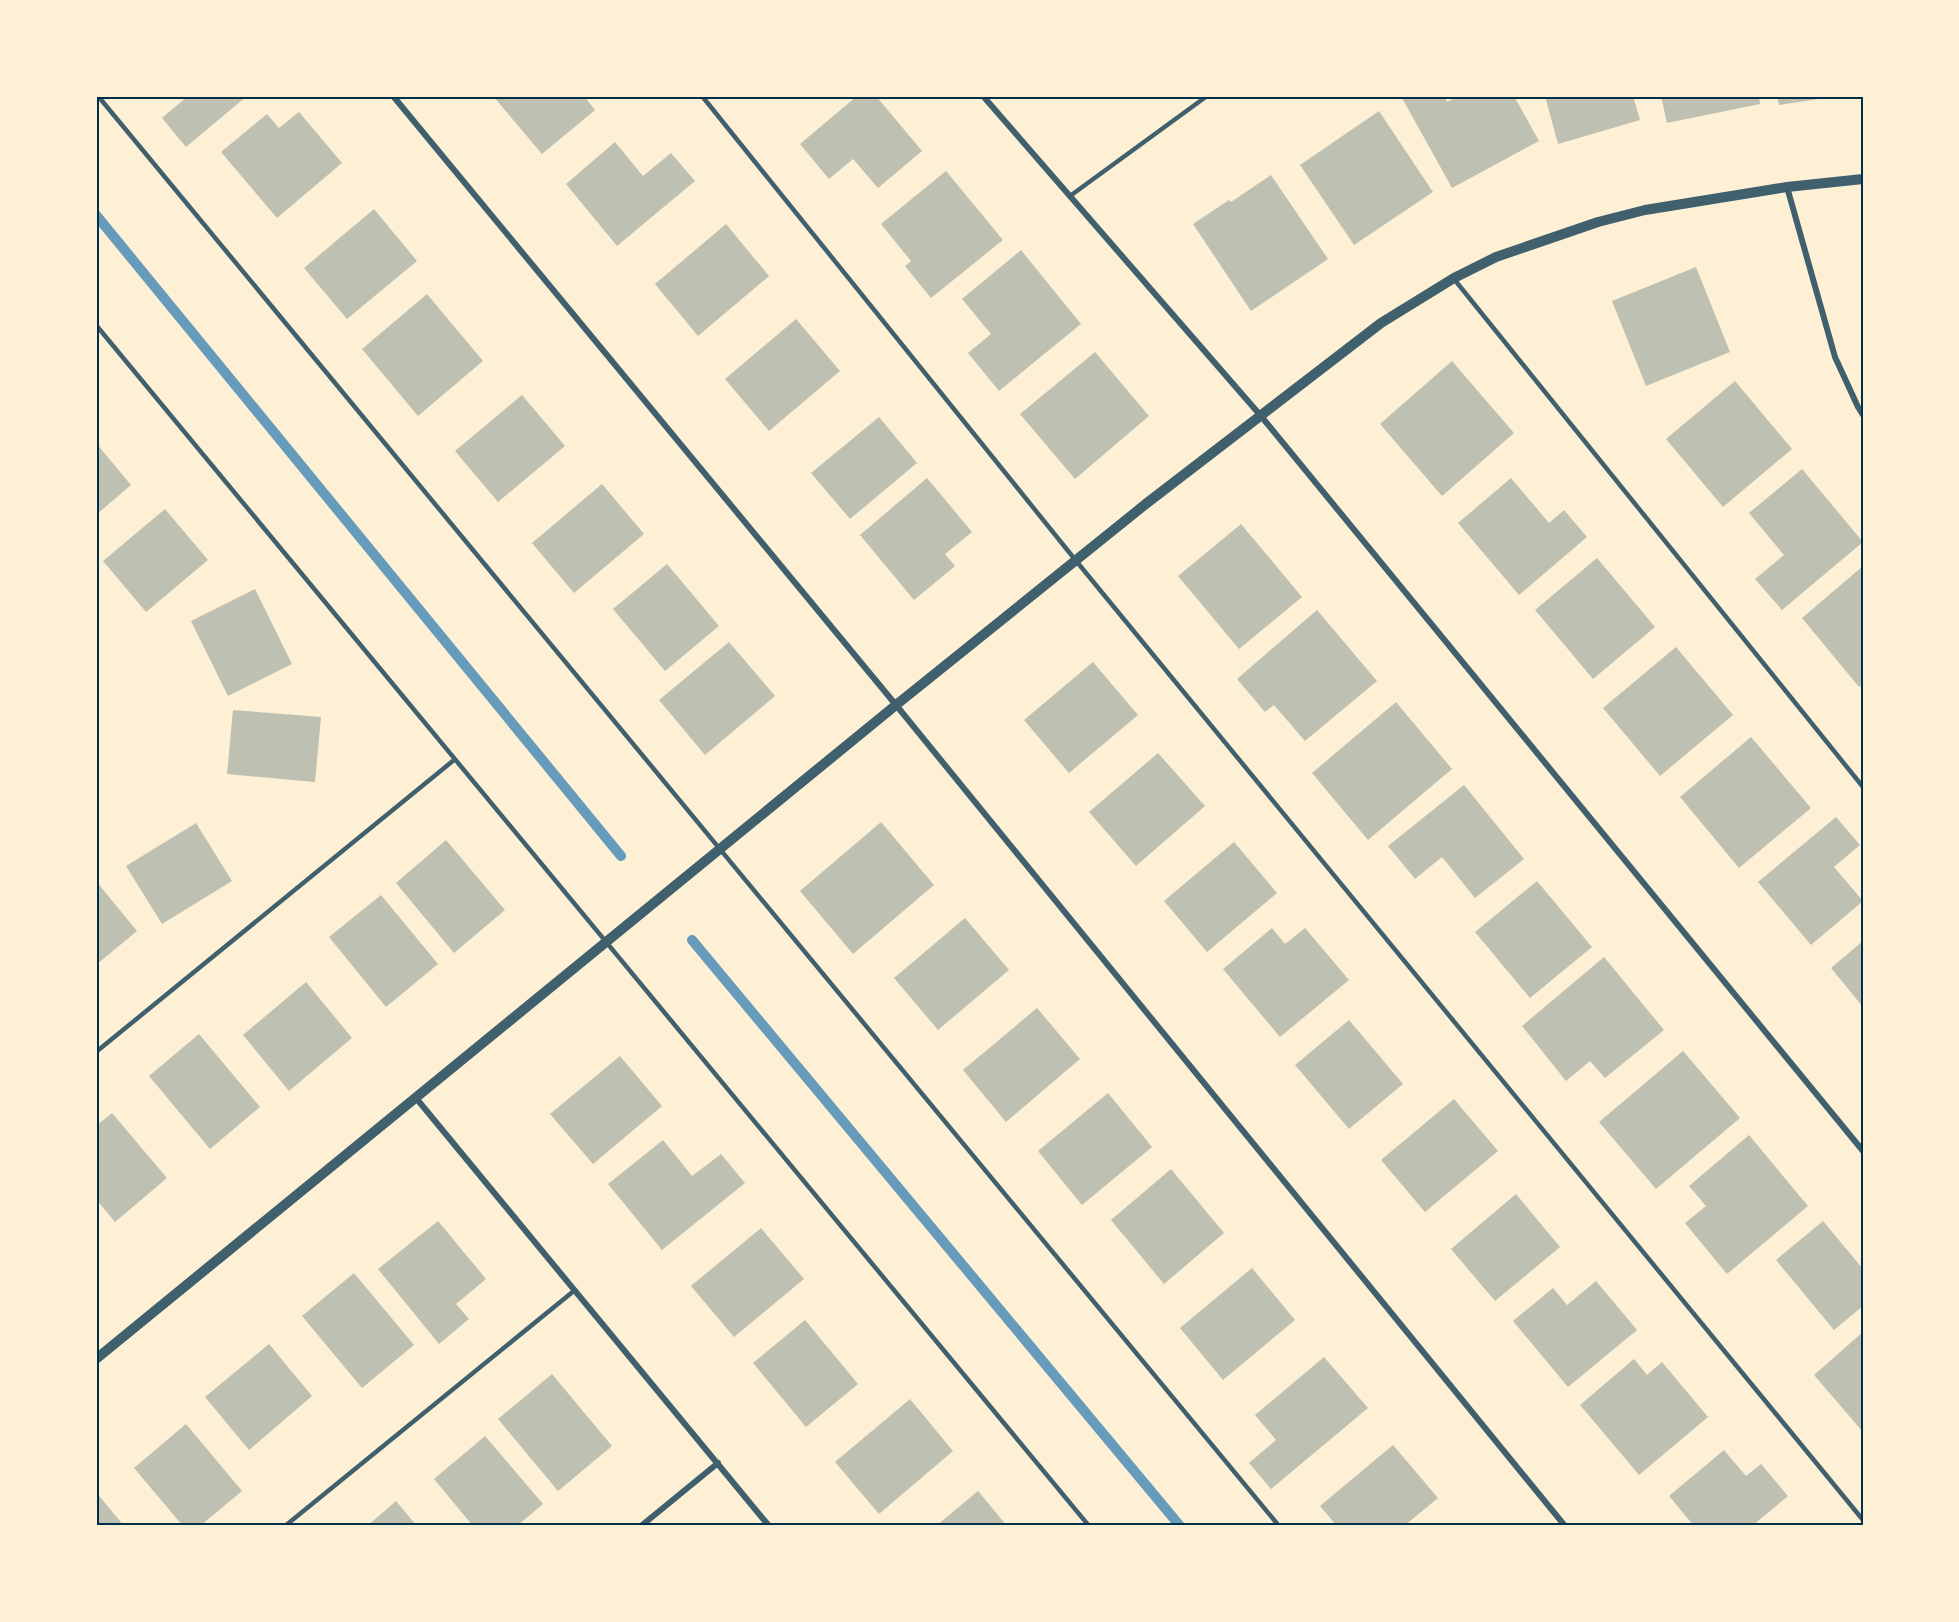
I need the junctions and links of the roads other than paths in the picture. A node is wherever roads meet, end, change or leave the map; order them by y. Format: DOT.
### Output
graph roads {
  1 [pos="98,96"];
  2 [pos="393,96"];
  3 [pos="702,96"];
  4 [pos="983,96"];
  5 [pos="1207,96"];
  6 [pos="1863,179"];
  7 [pos="1787,187"];
  8 [pos="1070,196"];
  9 [pos="1454,278"];
  10 [pos="96,326"];
  11 [pos="1863,415"];
  12 [pos="1261,416"];
  13 [pos="1077,562"];
  14 [pos="896,705"];
  15 [pos="454,760"];
  16 [pos="1863,787"];
  17 [pos="720,849"];
  18 [pos="606,943"];
  19 [pos="96,1052"];
  20 [pos="416,1098"];
  21 [pos="1863,1151"];
  22 [pos="575,1290"];
  23 [pos="96,1359"];
  24 [pos="718,1463"];
  25 [pos="1863,1520"];
  26 [pos="285,1526"];
  27 [pos="641,1526"];
  28 [pos="769,1526"];
  29 [pos="1089,1526"];
  30 [pos="1279,1526"];
  31 [pos="1565,1526"];
  1 -- 17 [label="lane"];
  2 -- 14 [label="street"];
  3 -- 13 [label="lane"];
  4 -- 8 [label="street"];
  5 -- 8 [label="lane"];
  6 -- 7 [label="street"];
  7 -- 9 [label="street"];
  7 -- 11 [label="street"];
  8 -- 12 [label="street"];
  9 -- 12 [label="street"];
  9 -- 16 [label="lane"];
  10 -- 15 [label="lane"];
  12 -- 13 [label="street"];
  12 -- 21 [label="street"];
  13 -- 14 [label="street"];
  13 -- 25 [label="lane"];
  14 -- 17 [label="street"];
  14 -- 31 [label="street"];
  15 -- 18 [label="lane"];
  15 -- 19 [label="lane"];
  17 -- 18 [label="street"];
  17 -- 30 [label="lane"];
  18 -- 20 [label="street"];
  18 -- 29 [label="lane"];
  20 -- 22 [label="street"];
  20 -- 23 [label="street"];
  22 -- 24 [label="street"];
  22 -- 26 [label="lane"];
  24 -- 27 [label="street"];
  24 -- 28 [label="street"];
}
